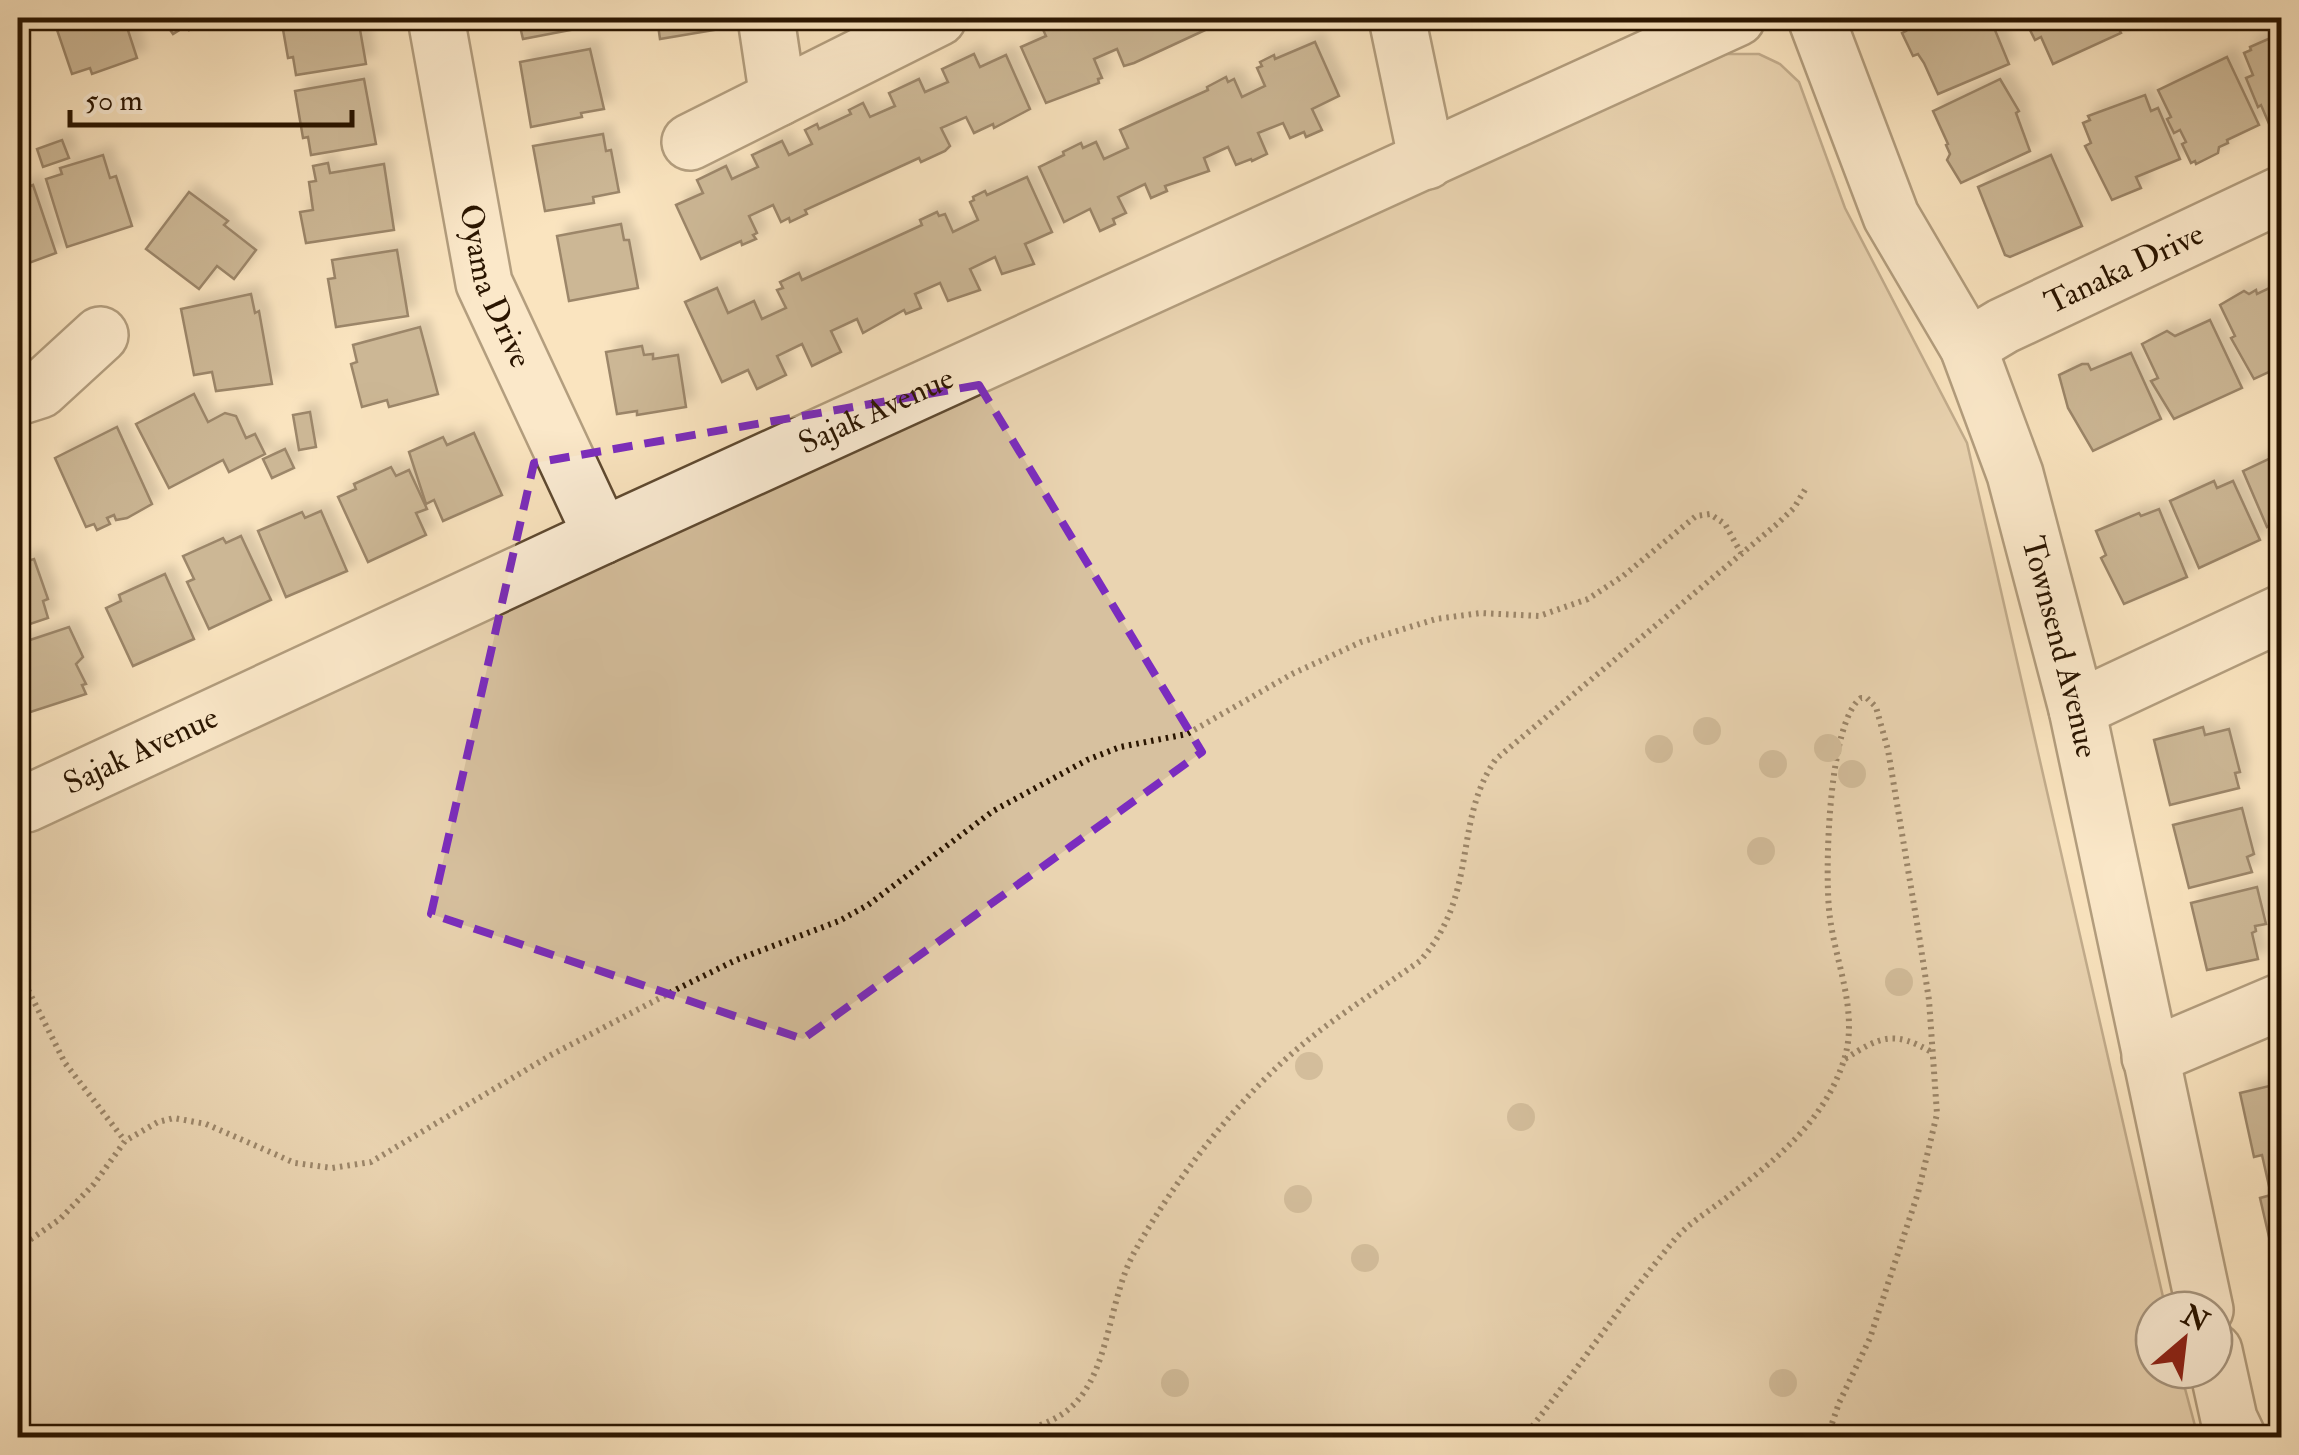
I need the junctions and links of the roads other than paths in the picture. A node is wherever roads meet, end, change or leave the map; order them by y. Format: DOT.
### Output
graph roads {
  1 [pos="436,18"];
  2 [pos="766,18"];
  3 [pos="938,18"];
  4 [pos="1398,18"];
  5 [pos="1737,18"];
  6 [pos="1816,18"];
  7 [pos="778,98"];
  8 [pos="690,142"];
  9 [pos="1428,162"];
  10 [pos="2282,194"];
  11 [pos="100,335"];
  12 [pos="1968,347"];
  13 [pos="18,397"];
  14 [pos="602,536"];
  15 [pos="2282,613"];
  16 [pos="2077,709"];
  17 [pos="18,802"];
  18 [pos="2282,1001"];
  19 [pos="2150,1056"];
  20 [pos="2201,1290"];
  21 [pos="2223,1390"];
  22 [pos="2238,1438"];
  1 -- 14 [label="street, Oyama Drive"];
  2 -- 7 [label="street"];
  3 -- 7 [label="street"];
  4 -- 9 [label="street"];
  5 -- 9 [label="street, Sajak Avenue"];
  6 -- 12 [label="street, Townsend Avenue"];
  7 -- 8 [label="street"];
  9 -- 14 [label="street, Sajak Avenue"];
  10 -- 12 [label="street, Tanaka Drive"];
  11 -- 13 [label="street"];
  12 -- 16 [label="street, Townsend Avenue"];
  14 -- 17 [label="street, Sajak Avenue"];
  15 -- 16 [label="street"];
  16 -- 19 [label="street, Townsend Avenue"];
  18 -- 19 [label="street"];
  19 -- 20 [label="street, Townsend Avenue"];
  21 -- 22 [label="street"];
}
